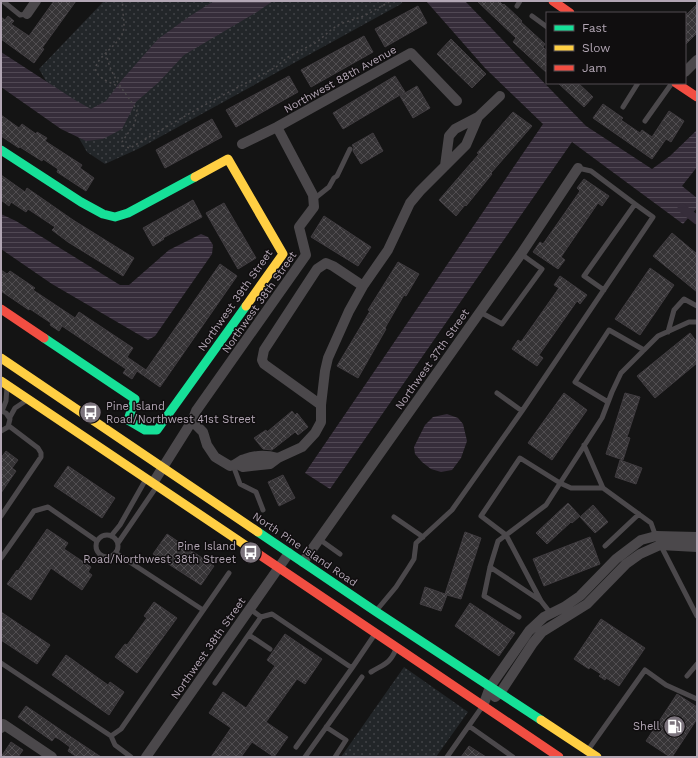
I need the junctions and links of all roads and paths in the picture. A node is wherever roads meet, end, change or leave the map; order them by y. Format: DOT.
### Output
graph roads {
  1 [pos="5,1"];
  2 [pos="36,1"];
  3 [pos="123,1"];
  4 [pos="391,1"];
  5 [pos="520,1"];
  6 [pos="553,1"];
  7 [pos="517,6"];
  8 [pos="569,12"];
  9 [pos="27,14"];
  10 [pos="532,16"];
  11 [pos="546,26"];
  12 [pos="106,53"];
  13 [pos="697,60"];
  14 [pos="686,71"];
  15 [pos="637,84"];
  16 [pos="671,84"];
  17 [pos="678,84"];
  18 [pos="122,90"];
  19 [pos="500,96"];
  20 [pos="697,97"];
  21 [pos="457,101"];
  22 [pos="623,107"];
  23 [pos="478,117"];
  24 [pos="645,121"];
  25 [pos="277,127"];
  26 [pos="242,144"];
  27 [pos="350,149"];
  28 [pos="1,150"];
  29 [pos="445,166"];
  30 [pos="578,168"];
  31 [pos="313,200"];
  32 [pos="635,204"];
  33 [pos="521,254"];
  34 [pos="363,286"];
  35 [pos="604,290"];
  36 [pos="697,306"];
  37 [pos="1,309"];
  38 [pos="480,312"];
  39 [pos="697,322"];
  40 [pos="668,332"];
  41 [pos="644,350"];
  42 [pos="1,358"];
  43 [pos="4,382"];
  44 [pos="497,393"];
  45 [pos="28,399"];
  46 [pos="608,402"];
  47 [pos="321,405"];
  48 [pos="2,411"];
  49 [pos="522,411"];
  50 [pos="10,417"];
  51 [pos="192,421"];
  52 [pos="9,426"];
  53 [pos="1,431"];
  54 [pos="584,446"];
  55 [pos="235,465"];
  56 [pos="163,467"];
  57 [pos="153,482"];
  58 [pos="560,483"];
  59 [pos="603,488"];
  60 [pos="263,510"];
  61 [pos="639,514"];
  62 [pos="1,516"];
  63 [pos="394,517"];
  64 [pos="111,536"];
  65 [pos="506,536"];
  66 [pos="423,537"];
  67 [pos="697,537"];
  68 [pos="319,540"];
  69 [pos="658,540"];
  70 [pos="97,542"];
  71 [pos="118,543"];
  72 [pos="605,546"];
  73 [pos="697,547"];
  74 [pos="116,553"];
  75 [pos="290,553"];
  76 [pos="340,554"];
  77 [pos="1,558"];
  78 [pos="303,562"];
  79 [pos="490,566"];
  80 [pos="279,568"];
  81 [pos="229,573"];
  82 [pos="541,601"];
  83 [pos="250,609"];
  84 [pos="203,610"];
  85 [pos="376,611"];
  86 [pos="697,616"];
  87 [pos="261,617"];
  88 [pos="519,617"];
  89 [pos="554,618"];
  90 [pos="376,633"];
  91 [pos="249,634"];
  92 [pos="397,646"];
  93 [pos="270,649"];
  94 [pos="1,663"];
  95 [pos="697,664"];
  96 [pos="352,668"];
  97 [pos="371,672"];
  98 [pos="687,676"];
  99 [pos="362,677"];
  100 [pos="215,682"];
  101 [pos="490,687"];
  102 [pos="500,693"];
  103 [pos="697,700"];
  104 [pos="483,706"];
  105 [pos="469,726"];
  106 [pos="326,727"];
  107 [pos="1,728"];
  108 [pos="111,736"];
  109 [pos="296,747"];
  110 [pos="588,751"];
  111 [pos="52,757"];
  112 [pos="131,757"];
  113 [pos="146,757"];
  114 [pos="305,757"];
  115 [pos="335,757"];
  116 [pos="447,757"];
  117 [pos="513,757"];
  118 [pos="559,757"];
  119 [pos="597,757"];
  1 -- 9 [label="lane"];
  2 -- 9 [label="street"];
  3 -- 12 [label="path"];
  4 -- 18 [label="path"];
  5 -- 7 [label="lane"];
  6 -- 8 [label="main road"];
  10 -- 11 [label="lane"];
  12 -- 18 [label="path"];
  12 -- 18 [label="path"];
  13 -- 14 [label="street"];
  15 -- 22 [label="lane"];
  16 -- 24 [label="lane"];
  17 -- 20 [label="main road"];
  19 -- 23 [label="street"];
  21 -- 25 [label="street, Northwest 88th Avenue"];
  23 -- 29 [label="street"];
  23 -- 29 [label="street"];
  25 -- 26 [label="street, Northwest 88th Avenue"];
  25 -- 31 [label="street"];
  27 -- 31 [label="lane"];
  28 -- 37 [label="main road, Northwest 39th Street"];
  29 -- 34 [label="street"];
  30 -- 32 [label="lane"];
  30 -- 33 [label="street, Northwest 37th Street"];
  31 -- 51 [label="street, Northwest 38th Street"];
  32 -- 35 [label="lane"];
  32 -- 35 [label="lane"];
  33 -- 38 [label="street, Northwest 37th Street"];
  33 -- 38 [label="lane"];
  34 -- 47 [label="street"];
  34 -- 47 [label="street"];
  35 -- 49 [label="lane"];
  36 -- 40 [label="lane"];
  38 -- 68 [label="street, Northwest 37th Street"];
  39 -- 40 [label="lane"];
  40 -- 41 [label="lane"];
  41 -- 46 [label="lane"];
  41 -- 46 [label="lane"];
  42 -- 56 [label="main road, North Pine Island Road"];
  43 -- 45 [label="main road"];
  43 -- 48 [label="lane"];
  44 -- 49 [label="lane"];
  45 -- 50 [label="lane"];
  45 -- 57 [label="main road"];
  46 -- 54 [label="lane"];
  47 -- 55 [label="street"];
  48 -- 50 [label="lane"];
  49 -- 66 [label="lane"];
  50 -- 52 [label="lane"];
  51 -- 55 [label="street"];
  51 -- 56 [label="street, Northwest 38th Street"];
  52 -- 53 [label="lane"];
  52 -- 62 [label="lane"];
  54 -- 58 [label="lane"];
  54 -- 59 [label="lane"];
  55 -- 60 [label="lane"];
  56 -- 57 [label="street, Northwest 38th Street"];
  56 -- 75 [label="main road, North Pine Island Road"];
  57 -- 64 [label="lane"];
  57 -- 71 [label="lane"];
  57 -- 80 [label="main road"];
  58 -- 59 [label="lane"];
  58 -- 65 [label="lane"];
  58 -- 65 [label="lane"];
  59 -- 61 [label="lane"];
  61 -- 69 [label="lane"];
  61 -- 72 [label="lane"];
  63 -- 66 [label="lane"];
  64 -- 70 [label="lane"];
  64 -- 71 [label="lane"];
  65 -- 79 [label="lane"];
  65 -- 82 [label="lane"];
  66 -- 85 [label="lane"];
  67 -- 69 [label="street"];
  68 -- 76 [label="lane"];
  68 -- 78 [label="street, Northwest 37th Street"];
  69 -- 73 [label="street"];
  69 -- 86 [label="lane"];
  69 -- 89 [label="street"];
  70 -- 74 [label="lane"];
  70 -- 77 [label="lane"];
  71 -- 74 [label="lane"];
  74 -- 84 [label="lane"];
  75 -- 78 [label="main road, North Pine Island Road"];
  75 -- 80 [label="street, Northwest 38th Street"];
  78 -- 85 [label="main road, North Pine Island Road"];
  79 -- 82 [label="lane"];
  79 -- 88 [label="lane"];
  80 -- 83 [label="street, Northwest 38th Street"];
  80 -- 90 [label="main road"];
  81 -- 84 [label="lane"];
  82 -- 89 [label="lane"];
  83 -- 87 [label="lane"];
  83 -- 113 [label="street, Northwest 38th Street"];
  84 -- 108 [label="lane"];
  85 -- 101 [label="main road, North Pine Island Road"];
  87 -- 91 [label="lane"];
  87 -- 96 [label="lane"];
  89 -- 101 [label="street"];
  89 -- 102 [label="street"];
  90 -- 92 [label="main road"];
  90 -- 96 [label="lane"];
  91 -- 93 [label="lane"];
  91 -- 100 [label="lane"];
  92 -- 97 [label="lane"];
  92 -- 104 [label="main road"];
  94 -- 108 [label="lane"];
  95 -- 98 [label="lane"];
  96 -- 109 [label="lane"];
  99 -- 106 [label="lane"];
  101 -- 102 [label="main road, North Pine Island Road"];
  101 -- 104 [label="street"];
  102 -- 104 [label="street"];
  102 -- 110 [label="main road, North Pine Island Road"];
  103 -- 110 [label="lane"];
  104 -- 105 [label="lane"];
  104 -- 118 [label="main road"];
  105 -- 116 [label="lane"];
  105 -- 117 [label="lane"];
  106 -- 114 [label="lane"];
  106 -- 115 [label="lane"];
  107 -- 111 [label="street"];
  108 -- 112 [label="lane"];
  110 -- 119 [label="main road, North Pine Island Road"];
}
